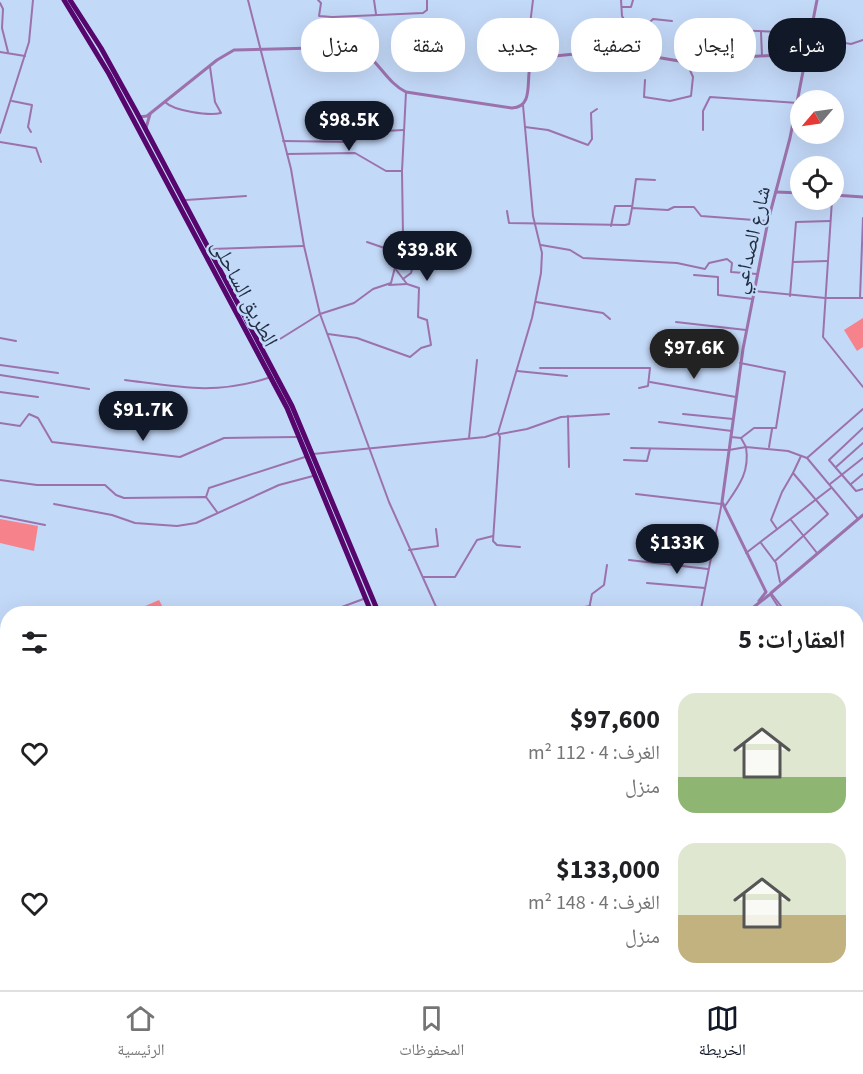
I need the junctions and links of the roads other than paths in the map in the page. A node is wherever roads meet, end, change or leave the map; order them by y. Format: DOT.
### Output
graph roads {
  1 [pos="33,0"];
  2 [pos="64,0"];
  3 [pos="70,0"];
  4 [pos="248,0"];
  5 [pos="318,0"];
  6 [pos="374,0"];
  7 [pos="428,0"];
  8 [pos="533,0"];
  9 [pos="621,0"];
  10 [pos="633,0"];
  11 [pos="817,0"];
  12 [pos="0,3"];
  13 [pos="622,7"];
  14 [pos="376,14"];
  15 [pos="333,17"];
  16 [pos="531,18"];
  17 [pos="623,18"];
  18 [pos="813,18"];
  19 [pos="662,20"];
  20 [pos="672,21"];
  21 [pos="1,30"];
  22 [pos="756,32"];
  23 [pos="761,32"];
  24 [pos="768,32"];
  25 [pos="863,40"];
  26 [pos="846,43"];
  27 [pos="301,47"];
  28 [pos="259,48"];
  29 [pos="0,52"];
  30 [pos="9,52"];
  31 [pos="25,56"];
  32 [pos="756,56"];
  33 [pos="762,56"];
  34 [pos="768,56"];
  35 [pos="210,67"];
  36 [pos="379,67"];
  37 [pos="528,72"];
  38 [pos="691,72"];
  39 [pos="804,72"];
  40 [pos="645,80"];
  41 [pos="800,90"];
  42 [pos="406,92"];
  43 [pos="12,101"];
  44 [pos="165,101"];
  45 [pos="790,102"];
  46 [pos="523,105"];
  47 [pos="597,109"];
  48 [pos="151,113"];
  49 [pos="139,117"];
  50 [pos="525,127"];
  51 [pos="405,130"];
  52 [pos="703,130"];
  53 [pos="31,132"];
  54 [pos="146,132"];
  55 [pos="0,133"];
  56 [pos="790,135"];
  57 [pos="283,141"];
  58 [pos="0,142"];
  59 [pos="286,154"];
  60 [pos="41,162"];
  61 [pos="402,171"];
  62 [pos="655,180"];
  63 [pos="776,192"];
  64 [pos="790,193"];
  65 [pos="246,196"];
  66 [pos="844,196"];
  67 [pos="863,197"];
  68 [pos="183,201"];
  69 [pos="632,207"];
  70 [pos="831,210"];
  71 [pos="507,211"];
  72 [pos="186,213"];
  73 [pos="863,218"];
  74 [pos="768,221"];
  75 [pos="830,221"];
  76 [pos="534,223"];
  77 [pos="611,226"];
  78 [pos="435,237"];
  79 [pos="367,242"];
  80 [pos="541,245"];
  81 [pos="304,246"];
  82 [pos="208,249"];
  83 [pos="399,253"];
  84 [pos="828,261"];
  85 [pos="793,262"];
  86 [pos="394,267"];
  87 [pos="862,270"];
  88 [pos="757,274"];
  89 [pos="694,275"];
  90 [pos="403,279"];
  91 [pos="407,284"];
  92 [pos="389,285"];
  93 [pos="754,291"];
  94 [pos="790,296"];
  95 [pos="825,298"];
  96 [pos="862,298"];
  97 [pos="753,299"];
  98 [pos="536,302"];
  99 [pos="320,314"];
  100 [pos="610,319"];
  101 [pos="676,322"];
  102 [pos="746,330"];
  103 [pos="327,333"];
  104 [pos="0,338"];
  105 [pos="16,341"];
  106 [pos="262,351"];
  107 [pos="477,360"];
  108 [pos="740,363"];
  109 [pos="0,365"];
  110 [pos="540,368"];
  111 [pos="517,371"];
  112 [pos="58,373"];
  113 [pos="0,375"];
  114 [pos="567,376"];
  115 [pos="271,377"];
  116 [pos="125,380"];
  117 [pos="650,382"];
  118 [pos="863,387"];
  119 [pos="639,388"];
  120 [pos="89,389"];
  121 [pos="0,392"];
  122 [pos="38,397"];
  123 [pos="736,397"];
  124 [pos="863,409"];
  125 [pos="609,414"];
  126 [pos="683,414"];
  127 [pos="568,416"];
  128 [pos="733,419"];
  129 [pos="659,422"];
  130 [pos="0,423"];
  131 [pos="863,428"];
  132 [pos="772,429"];
  133 [pos="732,430"];
  134 [pos="499,434"];
  135 [pos="300,437"];
  136 [pos="731,437"];
  137 [pos="469,438"];
  138 [pos="741,438"];
  139 [pos="863,443"];
  140 [pos="746,447"];
  141 [pos="369,448"];
  142 [pos="631,448"];
  143 [pos="650,448"];
  144 [pos="769,448"];
  145 [pos="729,450"];
  146 [pos="310,455"];
  147 [pos="801,456"];
  148 [pos="807,458"];
  149 [pos="863,458"];
  150 [pos="624,460"];
  151 [pos="569,467"];
  152 [pos="835,468"];
  153 [pos="793,473"];
  154 [pos="863,474"];
  155 [pos="316,475"];
  156 [pos="843,476"];
  157 [pos="0,480"];
  158 [pos="851,485"];
  159 [pos="830,486"];
  160 [pos="863,489"];
  161 [pos="636,494"];
  162 [pos="206,497"];
  163 [pos="816,500"];
  164 [pos="54,504"];
  165 [pos="723,504"];
  166 [pos="217,512"];
  167 [pos="334,512"];
  168 [pos="863,514"];
  169 [pos="0,516"];
  170 [pos="858,519"];
  171 [pos="791,520"];
  172 [pos="45,525"];
  173 [pos="436,529"];
  174 [pos="777,530"];
  175 [pos="642,532"];
  176 [pos="494,536"];
  177 [pos="804,536"];
  178 [pos="713,539"];
  179 [pos="760,543"];
  180 [pos="520,547"];
  181 [pos="409,550"];
  182 [pos="746,553"];
  183 [pos="818,553"];
  184 [pos="629,560"];
  185 [pos="775,561"];
  186 [pos="607,565"];
  187 [pos="708,569"];
  188 [pos="421,577"];
  189 [pos="780,582"];
  190 [pos="647,583"];
  191 [pos="705,588"];
  192 [pos="769,593"];
  193 [pos="366,598"];
  194 [pos="344,606"];
  195 [pos="369,606"];
  196 [pos="375,606"];
  197 [pos="436,606"];
  198 [pos="590,606"];
  199 [pos="702,606"];
  200 [pos="753,606"];
  201 [pos="779,606"];
  1 -- 31 [label="street"];
  2 -- 72 [label="highway, الطريق الساحلى"];
  3 -- 49 [label="highway, الطريق الساحلى"];
  4 -- 28 [label="street"];
  5 -- 15 [label="street"];
  6 -- 14 [label="street"];
  7 -- 14 [label="street"];
  8 -- 16 [label="street"];
  9 -- 13 [label="street"];
  10 -- 13 [label="street"];
  11 -- 18 [label="street, شارع الصداعي"];
  12 -- 21 [label="street"];
  13 -- 17 [label="street"];
  14 -- 15 [label="street"];
  19 -- 20 [label="street"];
  21 -- 30 [label="street"];
  22 -- 23 [label="street"];
  23 -- 24 [label="street"];
  23 -- 33 [label="street"];
  25 -- 26 [label="street"];
  27 -- 28 [label="street"];
  28 -- 35 [label="street"];
  28 -- 57 [label="street"];
  29 -- 30 [label="street"];
  30 -- 31 [label="street"];
  31 -- 43 [label="street"];
  32 -- 33 [label="street"];
  33 -- 34 [label="street"];
  35 -- 44 [label="street"];
  35 -- 44 [label="street"];
  36 -- 42 [label="street"];
  37 -- 46 [label="street"];
  38 -- 40 [label="street"];
  39 -- 41 [label="street, شارع الصداعي"];
  42 -- 46 [label="street"];
  42 -- 51 [label="street"];
  43 -- 53 [label="street"];
  43 -- 55 [label="street"];
  44 -- 48 [label="street"];
  45 -- 52 [label="street"];
  46 -- 50 [label="street"];
  47 -- 50 [label="street"];
  48 -- 49 [label="street"];
  48 -- 54 [label="street"];
  49 -- 54 [label="highway, الطريق الساحلى"];
  50 -- 76 [label="street"];
  51 -- 57 [label="street"];
  51 -- 61 [label="street"];
  54 -- 68 [label="highway, الطريق الساحلى"];
  56 -- 63 [label="street, شارع الصداعي"];
  57 -- 59 [label="street"];
  58 -- 60 [label="street"];
  59 -- 61 [label="street"];
  59 -- 81 [label="street"];
  61 -- 83 [label="street"];
  62 -- 69 [label="street"];
  63 -- 64 [label="street"];
  63 -- 74 [label="street, شارع الصداعي"];
  65 -- 68 [label="street"];
  66 -- 67 [label="street"];
  68 -- 72 [label="highway, الطريق الساحلى"];
  69 -- 74 [label="street"];
  69 -- 77 [label="street"];
  69 -- 77 [label="street"];
  70 -- 75 [label="street"];
  71 -- 76 [label="street"];
  72 -- 82 [label="highway, الطريق الساحلى"];
  72 -- 115 [label="highway, الطريق الساحلى"];
  73 -- 87 [label="street"];
  74 -- 88 [label="street, شارع الصداعي"];
  75 -- 84 [label="street"];
  75 -- 85 [label="street"];
  76 -- 77 [label="street"];
  76 -- 80 [label="street"];
  78 -- 90 [label="street"];
  79 -- 83 [label="street"];
  80 -- 88 [label="street"];
  80 -- 98 [label="street"];
  81 -- 82 [label="street"];
  81 -- 99 [label="street"];
  82 -- 106 [label="highway, الطريق الساحلى"];
  83 -- 86 [label="street"];
  84 -- 85 [label="street"];
  84 -- 95 [label="street"];
  85 -- 94 [label="street"];
  86 -- 90 [label="street"];
  86 -- 92 [label="street"];
  87 -- 96 [label="street"];
  88 -- 93 [label="street, شارع الصداعي"];
  89 -- 97 [label="street"];
  90 -- 91 [label="street"];
  91 -- 92 [label="street"];
  91 -- 103 [label="street"];
  92 -- 99 [label="street"];
  93 -- 94 [label="street"];
  93 -- 97 [label="street, شارع الصداعي"];
  94 -- 95 [label="street"];
  95 -- 96 [label="street"];
  95 -- 118 [label="street"];
  97 -- 102 [label="street, شارع الصداعي"];
  98 -- 100 [label="street"];
  98 -- 111 [label="street"];
  99 -- 103 [label="street"];
  99 -- 106 [label="street"];
  101 -- 102 [label="street"];
  102 -- 108 [label="street, شارع الصداعي"];
  103 -- 141 [label="street"];
  104 -- 105 [label="street"];
  106 -- 146 [label="highway, الطريق الساحلى"];
  107 -- 137 [label="street"];
  108 -- 123 [label="street, شارع الصداعي"];
  108 -- 132 [label="street"];
  109 -- 112 [label="street"];
  110 -- 117 [label="street"];
  111 -- 114 [label="street"];
  111 -- 134 [label="street"];
  113 -- 120 [label="street"];
  115 -- 116 [label="street"];
  115 -- 135 [label="highway, الطريق الساحلى"];
  117 -- 119 [label="street"];
  117 -- 123 [label="street"];
  121 -- 122 [label="street"];
  123 -- 128 [label="street, شارع الصداعي"];
  124 -- 148 [label="street"];
  125 -- 127 [label="street"];
  126 -- 128 [label="street"];
  127 -- 134 [label="street"];
  127 -- 151 [label="street"];
  128 -- 133 [label="street, شارع الصداعي"];
  129 -- 133 [label="street"];
  130 -- 135 [label="street"];
  131 -- 152 [label="street"];
  132 -- 138 [label="street"];
  132 -- 144 [label="street"];
  133 -- 136 [label="street, شارع الصداعي"];
  134 -- 137 [label="street"];
  134 -- 176 [label="street"];
  135 -- 146 [label="highway, الطريق الساحلى"];
  136 -- 138 [label="street"];
  136 -- 145 [label="street, شارع الصداعي"];
  137 -- 141 [label="street"];
  138 -- 140 [label="street"];
  139 -- 152 [label="street"];
  140 -- 144 [label="street"];
  140 -- 145 [label="street"];
  140 -- 165 [label="street"];
  141 -- 146 [label="street"];
  141 -- 181 [label="street"];
  142 -- 143 [label="street"];
  143 -- 145 [label="street"];
  143 -- 150 [label="street"];
  144 -- 147 [label="street"];
  145 -- 165 [label="street, شارع الصداعي"];
  146 -- 155 [label="highway, الطريق الساحلى"];
  146 -- 162 [label="street"];
  146 -- 167 [label="highway, الطريق الساحلى"];
  147 -- 148 [label="street"];
  147 -- 153 [label="street"];
  148 -- 159 [label="street"];
  149 -- 156 [label="street"];
  152 -- 156 [label="street"];
  153 -- 163 [label="street"];
  153 -- 174 [label="street"];
  154 -- 158 [label="street"];
  155 -- 166 [label="street"];
  155 -- 167 [label="highway, الطريق الساحلى"];
  156 -- 158 [label="street"];
  156 -- 159 [label="street"];
  157 -- 162 [label="street"];
  158 -- 160 [label="street"];
  159 -- 163 [label="street"];
  159 -- 170 [label="street"];
  161 -- 165 [label="street"];
  162 -- 166 [label="street"];
  163 -- 171 [label="street"];
  163 -- 177 [label="street"];
  164 -- 166 [label="street"];
  165 -- 178 [label="street"];
  165 -- 182 [label="street"];
  167 -- 193 [label="highway, الطريق الساحلى"];
  167 -- 196 [label="highway, الطريق الساحلى"];
  168 -- 170 [label="street"];
  169 -- 172 [label="street"];
  170 -- 183 [label="street"];
  171 -- 174 [label="street"];
  171 -- 177 [label="street"];
  173 -- 181 [label="street"];
  174 -- 179 [label="street"];
  175 -- 178 [label="street"];
  176 -- 180 [label="street"];
  176 -- 188 [label="street"];
  177 -- 183 [label="street"];
  177 -- 185 [label="street"];
  178 -- 187 [label="street"];
  179 -- 182 [label="street"];
  179 -- 185 [label="street"];
  181 -- 188 [label="street"];
  182 -- 192 [label="street"];
  183 -- 189 [label="street"];
  184 -- 187 [label="street"];
  185 -- 189 [label="street"];
  186 -- 198 [label="street"];
  187 -- 191 [label="street"];
  188 -- 197 [label="street"];
  189 -- 192 [label="street"];
  190 -- 191 [label="street"];
  191 -- 199 [label="street"];
  192 -- 200 [label="street"];
  192 -- 201 [label="street"];
  193 -- 194 [label="street"];
  193 -- 195 [label="highway, الطريق الساحلى"];
}
